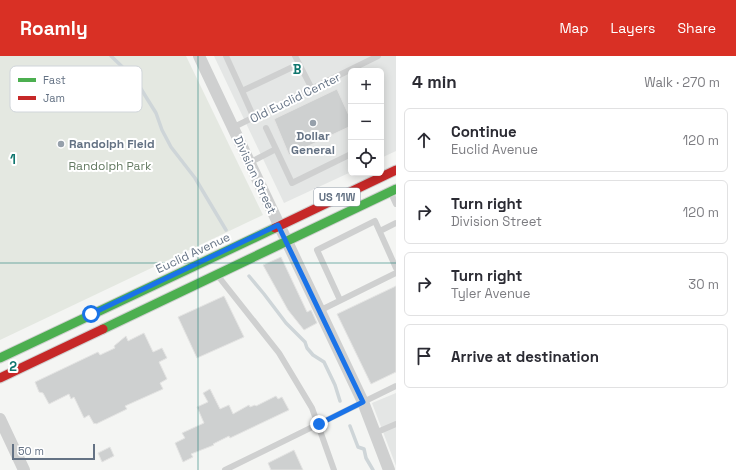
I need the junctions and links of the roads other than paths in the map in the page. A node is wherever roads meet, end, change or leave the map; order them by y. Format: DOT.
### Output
graph roads {
  1 [pos="199,56"];
  2 [pos="226,56"];
  3 [pos="295,56"];
  4 [pos="378,56"];
  5 [pos="299,64"];
  6 [pos="312,89"];
  7 [pos="242,91"];
  8 [pos="254,118"];
  9 [pos="232,128"];
  10 [pos="266,128"];
  11 [pos="276,150"];
  12 [pos="348,155"];
  13 [pos="249,163"];
  14 [pos="396,170"];
  15 [pos="384,173"];
  16 [pos="378,176"];
  17 [pos="393,191"];
  18 [pos="396,204"];
  19 [pos="396,223"];
  20 [pos="278,225"];
  21 [pos="380,231"];
  22 [pos="286,241"];
  23 [pos="396,268"];
  24 [pos="396,274"];
  25 [pos="217,275"];
  26 [pos="340,300"];
  27 [pos="319,311"];
  28 [pos="0,358"];
  29 [pos="0,378"];
  30 [pos="396,386"];
  31 [pos="363,402"];
  32 [pos="0,419"];
  33 [pos="319,424"];
  34 [pos="396,426"];
  35 [pos="375,433"];
  36 [pos="24,470"];
  37 [pos="225,470"];
  38 [pos="334,470"];
  39 [pos="389,470"];
  1 -- 9 [label="street, Division Street"];
  2 -- 7 [label="lane"];
  3 -- 5 [label="lane"];
  4 -- 6 [label="lane, Old Euclid Center"];
  5 -- 6 [label="lane"];
  5 -- 7 [label="lane"];
  6 -- 8 [label="lane, Old Euclid Center"];
  7 -- 8 [label="lane"];
  8 -- 9 [label="lane, Old Euclid Center"];
  9 -- 13 [label="street, Division Street"];
  10 -- 11 [label="lane"];
  11 -- 12 [label="lane"];
  11 -- 13 [label="lane"];
  13 -- 20 [label="street, Division Street"];
  14 -- 15 [label="main road, Euclid Avenue / US 11W"];
  16 -- 20 [label="main road, Euclid Avenue / US 11W"];
  17 -- 18 [label="lane"];
  17 -- 22 [label="main road, US 11W"];
  19 -- 21 [label="lane"];
  20 -- 22 [label="street, Division Street"];
  20 -- 28 [label="main road, Euclid Avenue / US 11W"];
  21 -- 23 [label="lane"];
  21 -- 26 [label="lane"];
  22 -- 25 [label="main road, US 11W"];
  22 -- 27 [label="street, Division Street"];
  24 -- 26 [label="lane"];
  25 -- 29 [label="main road, US 11W"];
  25 -- 33 [label="lane"];
  26 -- 27 [label="lane"];
  27 -- 31 [label="street, Division Street"];
  30 -- 31 [label="lane"];
  31 -- 33 [label="lane"];
  31 -- 35 [label="street, Division Street"];
  32 -- 36 [label="street"];
  33 -- 37 [label="lane"];
  33 -- 38 [label="lane"];
  34 -- 35 [label="lane"];
  35 -- 39 [label="street, Division Street"];
}
